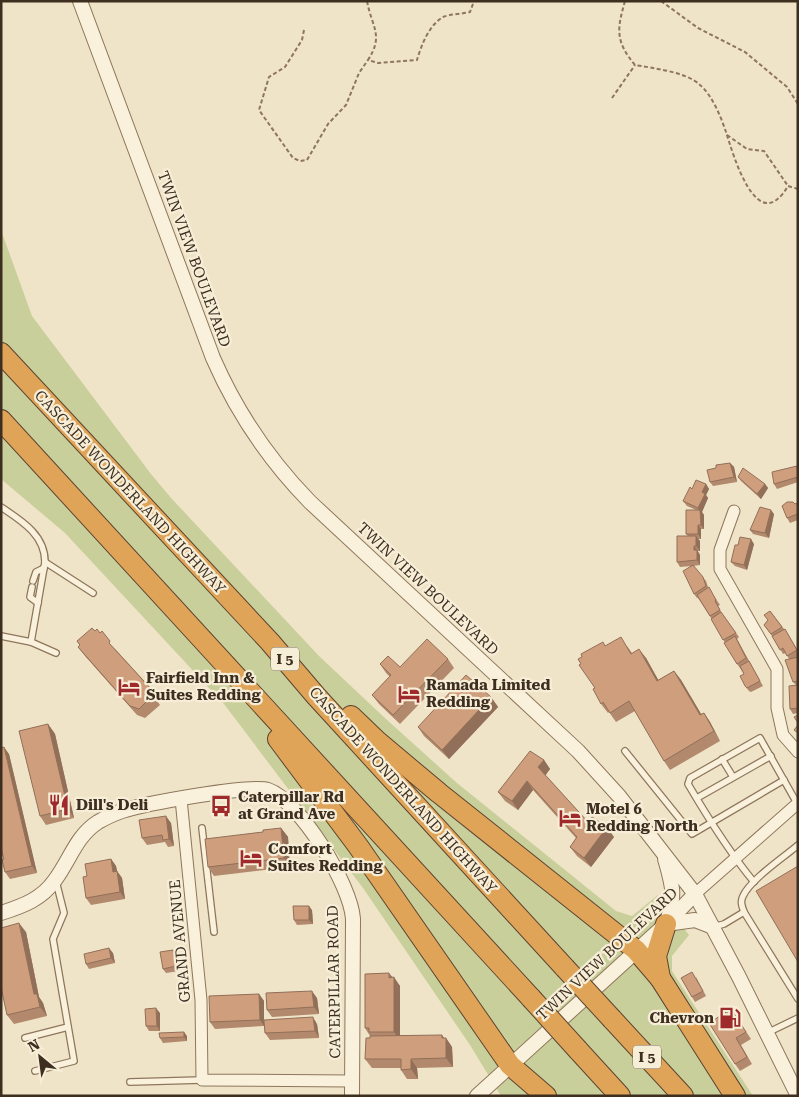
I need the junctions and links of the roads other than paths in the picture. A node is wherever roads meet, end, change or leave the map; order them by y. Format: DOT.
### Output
graph roads {
  1 [pos="80,1"];
  2 [pos="1,352"];
  3 [pos="1,420"];
  4 [pos="1,507"];
  5 [pos="734,511"];
  6 [pos="44,565"];
  7 [pos="93,592"];
  8 [pos="38,603"];
  9 [pos="1,636"];
  10 [pos="31,642"];
  11 [pos="270,642"];
  12 [pos="56,653"];
  13 [pos="225,664"];
  14 [pos="626,751"];
  15 [pos="798,752"];
  16 [pos="771,756"];
  17 [pos="722,758"];
  18 [pos="733,777"];
  19 [pos="784,780"];
  20 [pos="696,798"];
  21 [pos="180,799"];
  22 [pos="798,804"];
  23 [pos="712,822"];
  24 [pos="202,828"];
  25 [pos="798,845"];
  26 [pos="662,849"];
  27 [pos="735,859"];
  28 [pos="56,879"];
  29 [pos="754,882"];
  30 [pos="695,894"];
  31 [pos="744,912"];
  32 [pos="1,913"];
  33 [pos="666,924"];
  34 [pos="713,927"];
  35 [pos="214,932"];
  36 [pos="636,950"];
  37 [pos="660,978"];
  38 [pos="798,999"];
  39 [pos="798,1018"];
  40 [pos="68,1026"];
  41 [pos="767,1033"];
  42 [pos="25,1038"];
  43 [pos="510,1065"];
  44 [pos="35,1071"];
  45 [pos="202,1080"];
  46 [pos="351,1081"];
  47 [pos="130,1082"];
  48 [pos="352,1096"];
  49 [pos="477,1096"];
  50 [pos="546,1096"];
  51 [pos="620,1096"];
  52 [pos="683,1096"];
  53 [pos="735,1096"];
  54 [pos="798,1096"];
  1 -- 26 [label="street, TWIN VIEW BOULEVARD"];
  2 -- 11 [label="highway, CASCADE WONDERLAND HIGHWAY / I 5"];
  3 -- 13 [label="highway"];
  4 -- 6 [label="lane"];
  5 -- 15 [label="street"];
  6 -- 7 [label="lane"];
  6 -- 8 [label="lane"];
  6 -- 8 [label="lane"];
  8 -- 10 [label="lane"];
  9 -- 10 [label="lane"];
  10 -- 12 [label="lane"];
  11 -- 36 [label="highway"];
  11 -- 52 [label="highway, CASCADE WONDERLAND HIGHWAY / I 5, bridge"];
  13 -- 43 [label="highway"];
  13 -- 51 [label="highway, bridge"];
  14 -- 23 [label="lane"];
  16 -- 17 [label="lane"];
  16 -- 18 [label="lane"];
  16 -- 19 [label="lane"];
  17 -- 18 [label="lane"];
  17 -- 20 [label="lane"];
  18 -- 20 [label="lane"];
  19 -- 22 [label="lane"];
  19 -- 23 [label="lane"];
  20 -- 23 [label="lane"];
  21 -- 28 [label="street, CATERPILLAR ROAD"];
  21 -- 45 [label="street, GRAND AVENUE"];
  21 -- 46 [label="street, CATERPILLAR ROAD"];
  22 -- 27 [label="street"];
  23 -- 27 [label="lane"];
  24 -- 35 [label="lane"];
  25 -- 29 [label="lane"];
  26 -- 30 [label="street, TWIN VIEW BOULEVARD"];
  26 -- 33 [label="street"];
  27 -- 29 [label="lane"];
  27 -- 30 [label="street"];
  28 -- 32 [label="street, CATERPILLAR ROAD"];
  28 -- 40 [label="lane"];
  29 -- 31 [label="lane"];
  30 -- 33 [label="street, TWIN VIEW BOULEVARD"];
  30 -- 34 [label="street"];
  31 -- 34 [label="lane"];
  31 -- 38 [label="lane"];
  33 -- 34 [label="street"];
  33 -- 36 [label="street, TWIN VIEW BOULEVARD"];
  33 -- 37 [label="highway"];
  34 -- 41 [label="street"];
  36 -- 37 [label="highway"];
  36 -- 43 [label="street, TWIN VIEW BOULEVARD"];
  37 -- 53 [label="highway"];
  39 -- 41 [label="lane"];
  40 -- 42 [label="lane"];
  40 -- 44 [label="lane"];
  41 -- 54 [label="street"];
  43 -- 49 [label="street, TWIN VIEW BOULEVARD"];
  43 -- 50 [label="highway"];
  45 -- 46 [label="street"];
  45 -- 47 [label="lane"];
  46 -- 48 [label="street, CATERPILLAR ROAD"];
}
